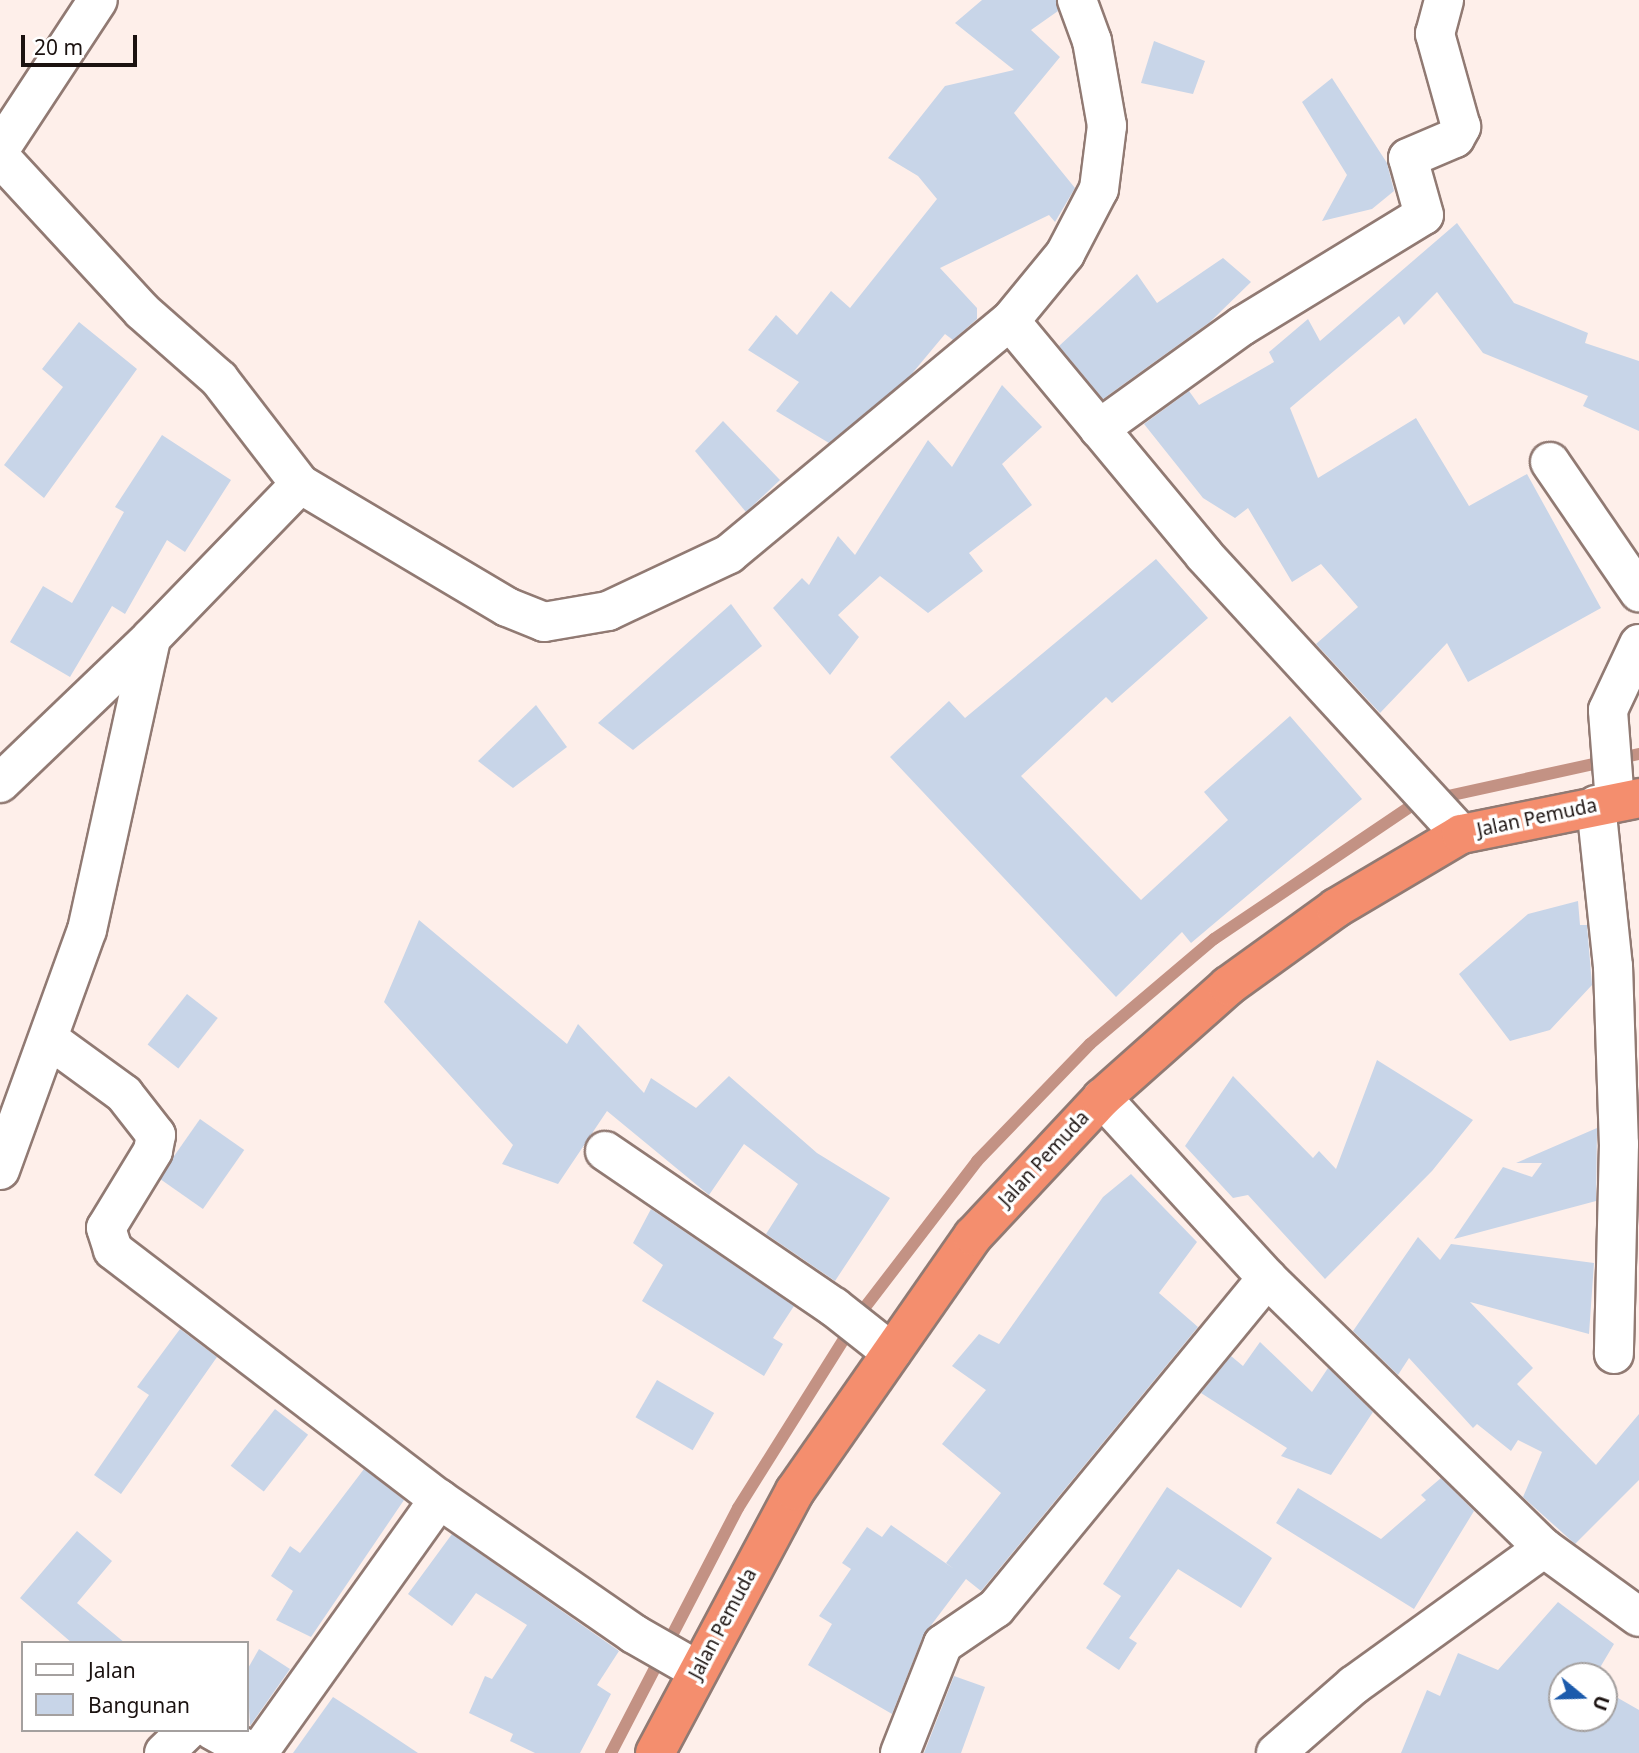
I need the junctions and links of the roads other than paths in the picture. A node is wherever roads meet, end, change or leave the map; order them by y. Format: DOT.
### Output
graph roads {
  1 [pos="98,0"];
  2 [pos="1077,0"];
  3 [pos="1444,0"];
  4 [pos="0,149"];
  5 [pos="0,157"];
  6 [pos="1010,321"];
  7 [pos="1099,429"];
  8 [pos="1550,462"];
  9 [pos="300,484"];
  10 [pos="1639,592"];
  11 [pos="151,638"];
  12 [pos="1639,644"];
  13 [pos="0,783"];
  14 [pos="1616,796"];
  15 [pos="1452,827"];
  16 [pos="50,1040"];
  17 [pos="1102,1098"];
  18 [pos="605,1151"];
  19 [pos="0,1170"];
  20 [pos="1267,1278"];
  21 [pos="883,1346"];
  22 [pos="1614,1354"];
  23 [pos="439,1499"];
  24 [pos="1544,1548"];
  25 [pos="1639,1618"];
  26 [pos="685,1664"];
  27 [pos="186,1732"];
  28 [pos="216,1732"];
  29 [pos="164,1753"];
  30 [pos="253,1753"];
  31 [pos="258,1753"];
  32 [pos="655,1753"];
  33 [pos="900,1753"];
  34 [pos="1276,1753"];
  1 -- 4 [label="street"];
  2 -- 6 [label="street"];
  3 -- 7 [label="street"];
  5 -- 9 [label="street"];
  6 -- 7 [label="street"];
  6 -- 9 [label="street"];
  7 -- 15 [label="street"];
  8 -- 10 [label="street"];
  9 -- 11 [label="street"];
  11 -- 13 [label="street"];
  11 -- 16 [label="street"];
  12 -- 14 [label="street"];
  14 -- 15 [label="highway, Jalan Pemuda"];
  14 -- 22 [label="street"];
  15 -- 17 [label="highway, Jalan Pemuda"];
  16 -- 19 [label="street"];
  16 -- 23 [label="street"];
  17 -- 20 [label="street"];
  17 -- 21 [label="highway, Jalan Pemuda"];
  18 -- 21 [label="street"];
  20 -- 24 [label="street"];
  20 -- 33 [label="street"];
  21 -- 26 [label="highway, Jalan Pemuda"];
  23 -- 26 [label="street"];
  23 -- 31 [label="street"];
  24 -- 25 [label="street"];
  24 -- 34 [label="street"];
  26 -- 32 [label="highway, Jalan Pemuda"];
  27 -- 29 [label="street"];
  28 -- 30 [label="street"];
}
